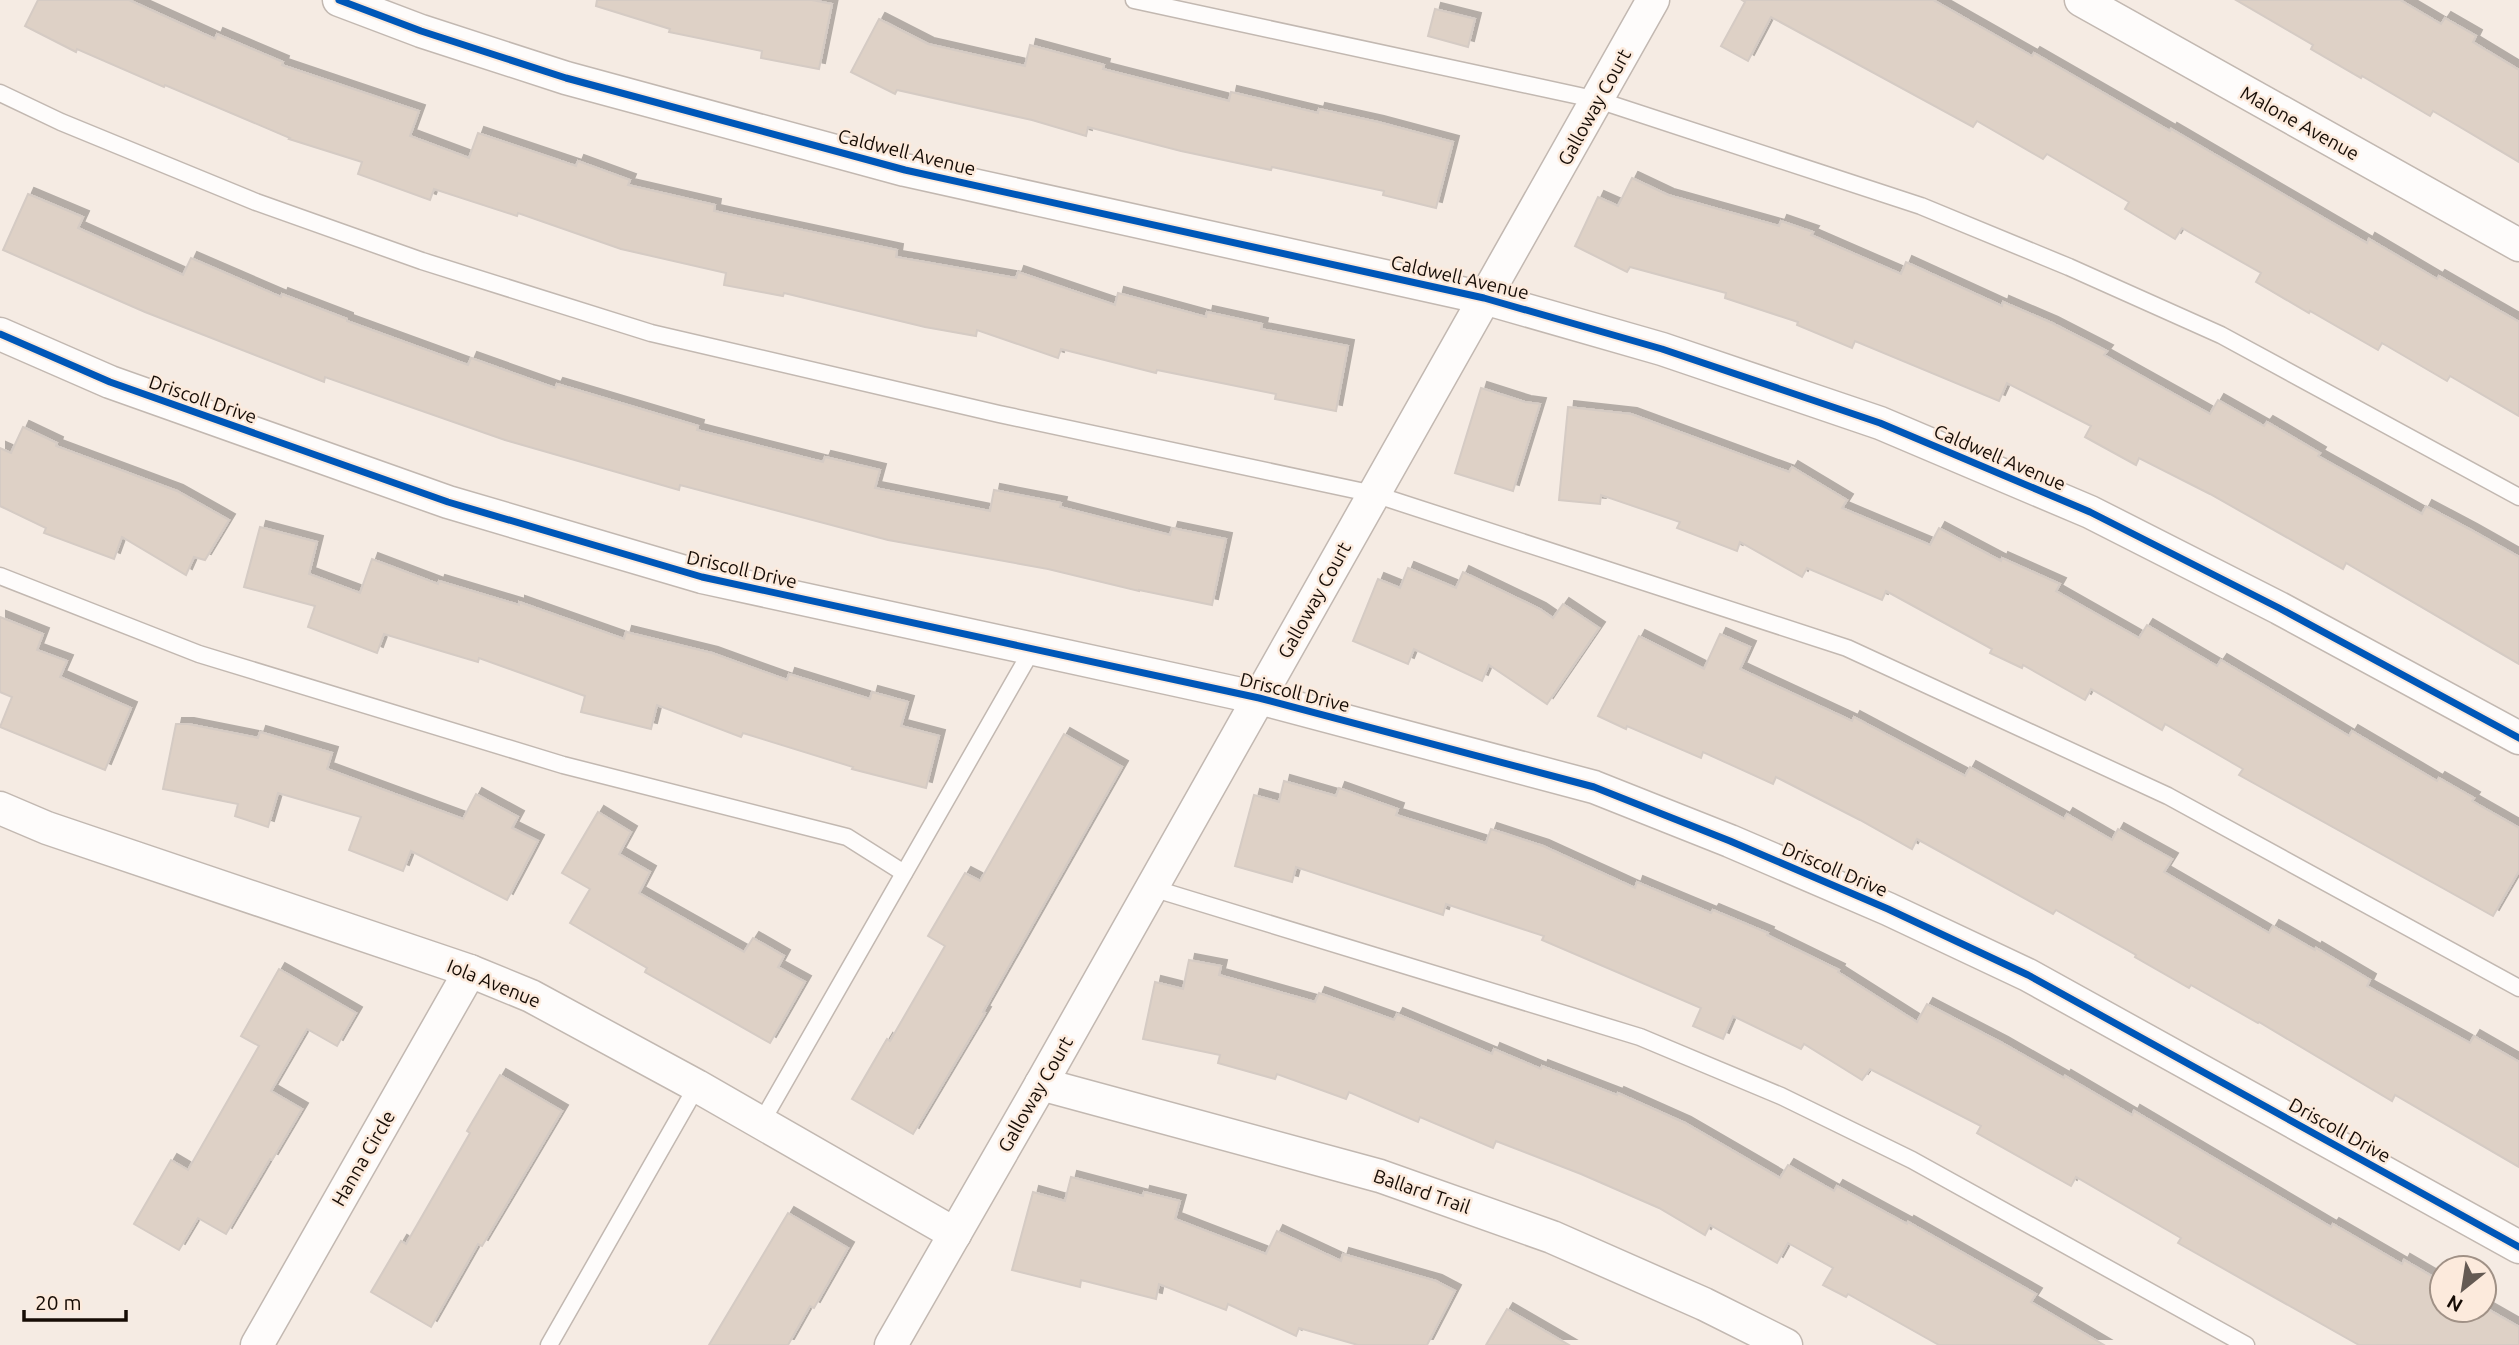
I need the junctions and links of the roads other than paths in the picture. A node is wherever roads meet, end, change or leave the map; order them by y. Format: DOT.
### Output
graph roads {
  1 [pos="339,0"];
  2 [pos="1134,0"];
  3 [pos="1653,0"];
  4 [pos="2081,0"];
  5 [pos="0,93"];
  6 [pos="1598,100"];
  7 [pos="2519,245"];
  8 [pos="1484,298"];
  9 [pos="0,334"];
  10 [pos="1374,494"];
  11 [pos="2519,497"];
  12 [pos="0,576"];
  13 [pos="1032,650"];
  14 [pos="1259,698"];
  15 [pos="2519,738"];
  16 [pos="0,808"];
  17 [pos="904,873"];
  18 [pos="1152,888"];
  19 [pos="470,971"];
  20 [pos="2519,989"];
  21 [pos="1041,1084"];
  22 [pos="697,1086"];
  23 [pos="761,1123"];
  24 [pos="954,1234"];
  25 [pos="2519,1247"];
  26 [pos="257,1345"];
  27 [pos="549,1345"];
  28 [pos="891,1345"];
  29 [pos="1786,1345"];
  30 [pos="2246,1345"];
  1 -- 8 [label="street, Caldwell Avenue"];
  2 -- 6 [label="lane"];
  3 -- 6 [label="street, Galloway Court"];
  4 -- 7 [label="street, Malone Avenue"];
  5 -- 10 [label="lane"];
  6 -- 8 [label="street, Galloway Court"];
  6 -- 11 [label="lane"];
  8 -- 10 [label="street, Galloway Court"];
  8 -- 15 [label="street, Caldwell Avenue"];
  9 -- 13 [label="street, Driscoll Drive"];
  10 -- 14 [label="street, Galloway Court"];
  10 -- 20 [label="lane"];
  12 -- 17 [label="lane"];
  13 -- 14 [label="street, Driscoll Drive"];
  13 -- 17 [label="lane"];
  14 -- 18 [label="street, Galloway Court"];
  14 -- 25 [label="street, Driscoll Drive"];
  16 -- 19 [label="street, Iola Avenue"];
  17 -- 23 [label="lane"];
  18 -- 21 [label="street, Galloway Court"];
  18 -- 30 [label="lane"];
  19 -- 22 [label="street, Iola Avenue"];
  19 -- 26 [label="street, Hanna Circle"];
  21 -- 24 [label="street, Galloway Court"];
  21 -- 29 [label="street, Ballard Trail"];
  22 -- 23 [label="street, Iola Avenue"];
  22 -- 27 [label="lane"];
  23 -- 24 [label="street, Iola Avenue"];
  24 -- 28 [label="street, Galloway Court"];
}
